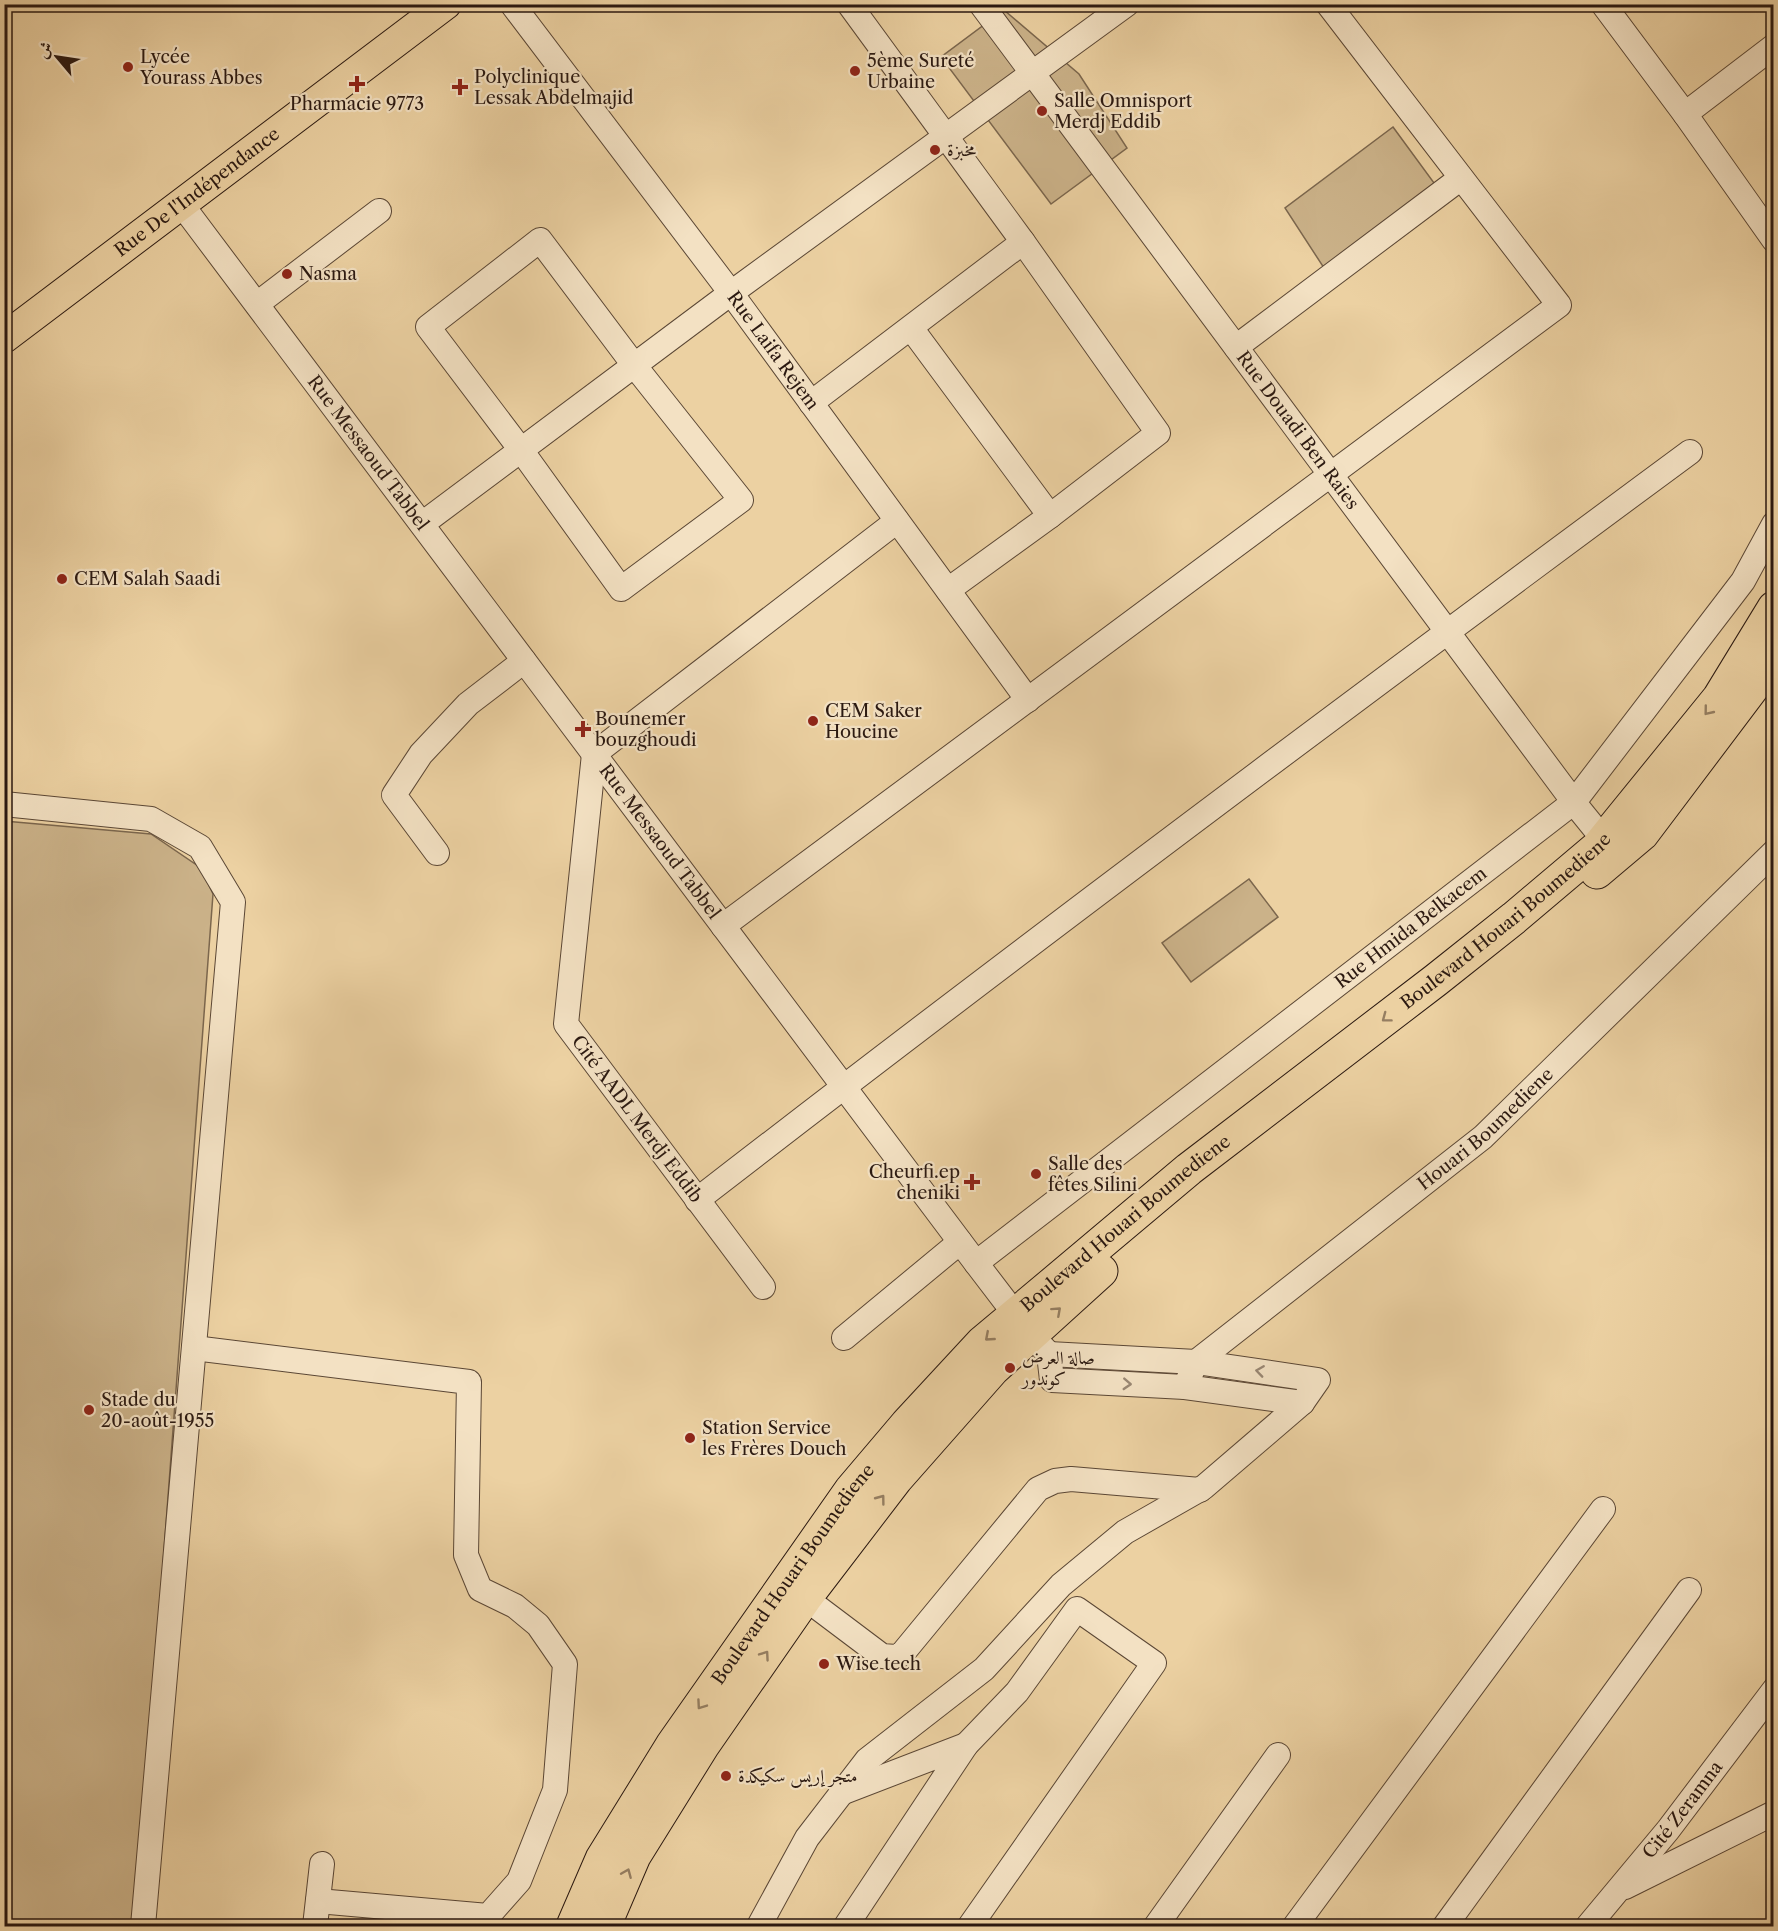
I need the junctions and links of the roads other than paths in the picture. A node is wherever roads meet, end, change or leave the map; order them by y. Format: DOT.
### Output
graph roads {
  1 [pos="446,4"];
  2 [pos="512,4"];
  3 [pos="849,4"];
  4 [pos="981,4"];
  5 [pos="1127,4"];
  6 [pos="1328,4"];
  7 [pos="1603,4"];
  8 [pos="1773,46"];
  9 [pos="1033,74"];
  10 [pos="1685,114"];
  11 [pos="947,137"];
  12 [pos="1461,178"];
  13 [pos="182,205"];
  14 [pos="380,210"];
  15 [pos="1773,240"];
  16 [pos="1023,242"];
  17 [pos="731,293"];
  18 [pos="257,304"];
  19 [pos="911,328"];
  20 [pos="4,338"];
  21 [pos="1236,347"];
  22 [pos="634,365"];
  23 [pos="811,403"];
  24 [pos="521,450"];
  25 [pos="1690,452"];
  26 [pos="1331,474"];
  27 [pos="1050,516"];
  28 [pos="897,521"];
  29 [pos="422,524"];
  30 [pos="1773,524"];
  31 [pos="948,590"];
  32 [pos="1773,609"];
  33 [pos="1447,631"];
  34 [pos="525,661"];
  35 [pos="1761,675"];
  36 [pos="1028,699"];
  37 [pos="594,754"];
  38 [pos="1574,802"];
  39 [pos="4,804"];
  40 [pos="1610,848"];
  41 [pos="1773,852"];
  42 [pos="437,853"];
  43 [pos="723,926"];
  44 [pos="843,1086"];
  45 [pos="697,1200"];
  46 [pos="960,1242"];
  47 [pos="976,1263"];
  48 [pos="763,1287"];
  49 [pos="1032,1335"];
  50 [pos="844,1338"];
  51 [pos="194,1348"];
  52 [pos="1196,1362"];
  53 [pos="1185,1387"];
  54 [pos="1302,1403"];
  55 [pos="1200,1490"];
  56 [pos="1603,1509"];
  57 [pos="1689,1590"];
  58 [pos="805,1598"];
  59 [pos="1773,1690"];
  60 [pos="966,1745"];
  61 [pos="1278,1755"];
  62 [pos="841,1793"];
  63 [pos="1773,1813"];
  64 [pos="322,1864"];
  65 [pos="1617,1891"];
  66 [pos="318,1901"];
  67 [pos="143,1926"];
  68 [pos="315,1926"];
  69 [pos="573,1926"];
  70 [pos="604,1926"];
  71 [pos="759,1926"];
  72 [pos="846,1926"];
  73 [pos="970,1926"];
  74 [pos="1156,1926"];
  75 [pos="1295,1926"];
  76 [pos="1445,1926"];
  77 [pos="1588,1926"];
  1 -- 13 [label="main road, Rue De l'Indépendance"];
  2 -- 17 [label="street, Rue Laifa Rejem"];
  3 -- 11 [label="street"];
  4 -- 9 [label="street, Rue Douadi Ben Raies"];
  5 -- 9 [label="street"];
  6 -- 12 [label="street"];
  7 -- 10 [label="street"];
  8 -- 10 [label="street"];
  9 -- 11 [label="street"];
  9 -- 21 [label="street, Rue Douadi Ben Raies"];
  10 -- 15 [label="street"];
  11 -- 16 [label="street"];
  11 -- 17 [label="street"];
  12 -- 21 [label="street"];
  12 -- 26 [label="street"];
  13 -- 18 [label="street, Rue Messaoud Tabbel"];
  13 -- 20 [label="main road, Rue De l'Indépendance"];
  14 -- 18 [label="street"];
  16 -- 19 [label="street"];
  16 -- 27 [label="street"];
  17 -- 22 [label="street"];
  17 -- 23 [label="street, Rue Laifa Rejem"];
  18 -- 29 [label="street, Rue Messaoud Tabbel"];
  19 -- 23 [label="street"];
  19 -- 27 [label="street"];
  21 -- 26 [label="street, Rue Douadi Ben Raies"];
  22 -- 24 [label="street"];
  22 -- 24 [label="street"];
  22 -- 24 [label="street"];
  23 -- 28 [label="street, Rue Laifa Rejem"];
  24 -- 29 [label="street"];
  25 -- 33 [label="street"];
  26 -- 33 [label="street, Rue Douadi Ben Raies"];
  26 -- 36 [label="street"];
  27 -- 31 [label="street"];
  28 -- 31 [label="street, Rue Laifa Rejem"];
  28 -- 37 [label="street"];
  29 -- 34 [label="street, Rue Messaoud Tabbel"];
  30 -- 38 [label="street, Rue Hmida Belkacem"];
  31 -- 36 [label="street, Rue Laifa Rejem"];
  32 -- 35 [label="highway, Boulevard Houari Boumediene"];
  33 -- 38 [label="street, Rue Douadi Ben Raies"];
  33 -- 44 [label="street"];
  34 -- 37 [label="street, Rue Messaoud Tabbel"];
  34 -- 42 [label="street"];
  35 -- 40 [label="highway, Boulevard Houari Boumediene"];
  36 -- 43 [label="street"];
  37 -- 43 [label="street, Rue Messaoud Tabbel"];
  37 -- 45 [label="street, Cité AADL Merdj Eddib"];
  38 -- 40 [label="street, Rue Douadi Ben Raies"];
  38 -- 47 [label="street, Rue Hmida Belkacem"];
  39 -- 51 [label="street"];
  40 -- 49 [label="highway, Boulevard Houari Boumediene"];
  41 -- 52 [label="street, Houari Boumediene"];
  43 -- 44 [label="street, Rue Messaoud Tabbel"];
  44 -- 45 [label="street"];
  44 -- 46 [label="street, Rue Messaoud Tabbel"];
  45 -- 48 [label="street, Cité AADL Merdj Eddib"];
  46 -- 47 [label="street, Rue Messaoud Tabbel"];
  46 -- 50 [label="street"];
  47 -- 49 [label="street, Rue Messaoud Tabbel"];
  49 -- 52 [label="street"];
  49 -- 53 [label="street, one-way"];
  58 -- 49 [label="highway, Boulevard Houari Boumediene, one-way"];
  49 -- 69 [label="highway, Boulevard Houari Boumediene, one-way"];
  51 -- 66 [label="street"];
  51 -- 67 [label="street"];
  52 -- 53 [label="street, Houari Boumediene"];
  54 -- 52 [label="street, one-way"];
  53 -- 54 [label="street"];
  54 -- 55 [label="street"];
  55 -- 58 [label="street"];
  55 -- 62 [label="street"];
  56 -- 75 [label="street"];
  57 -- 76 [label="street"];
  70 -- 58 [label="highway, Boulevard Houari Boumediene, one-way"];
  59 -- 65 [label="street, Cité Zeramna"];
  60 -- 62 [label="street"];
  60 -- 72 [label="street"];
  60 -- 73 [label="street"];
  61 -- 74 [label="street"];
  62 -- 71 [label="street"];
  63 -- 65 [label="street"];
  64 -- 66 [label="street"];
  65 -- 77 [label="street, Cité Zeramna"];
  66 -- 68 [label="street"];
}
